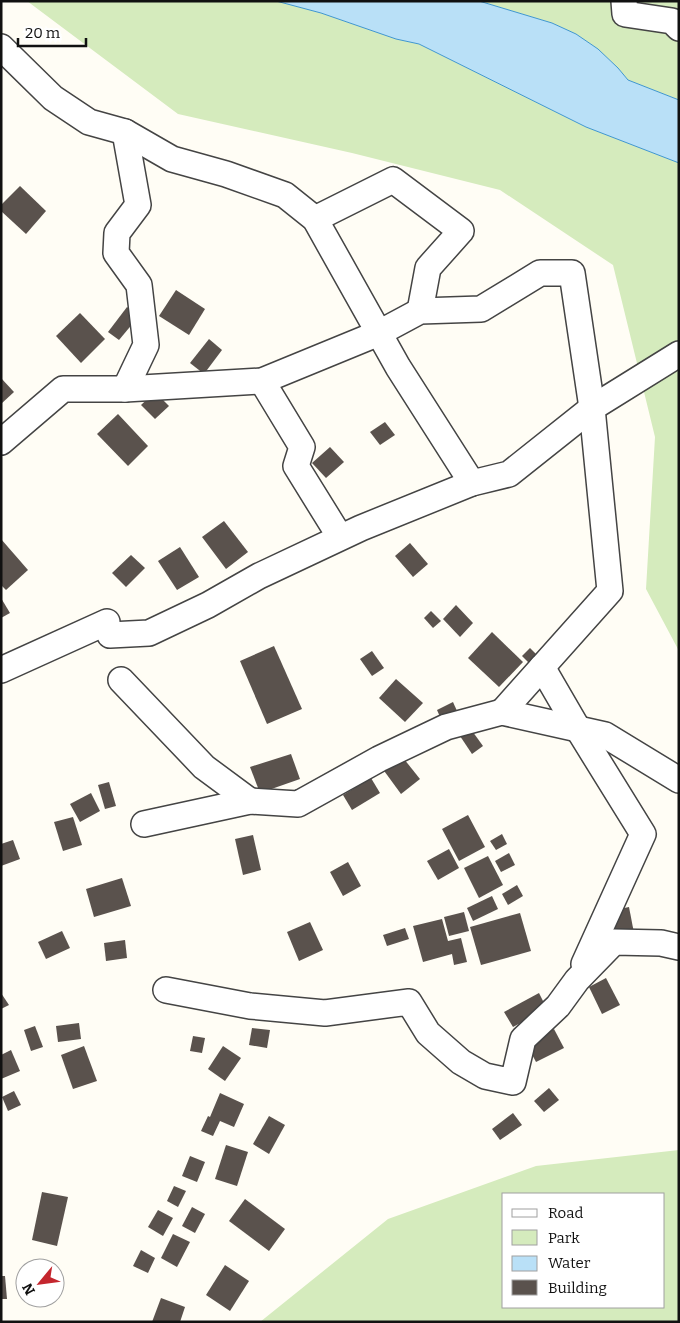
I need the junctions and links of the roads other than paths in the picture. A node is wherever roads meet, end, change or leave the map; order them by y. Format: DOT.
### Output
graph roads {
  1 [pos="624,1"];
  2 [pos="679,28"];
  3 [pos="1,47"];
  4 [pos="125,132"];
  5 [pos="315,219"];
  6 [pos="420,311"];
  7 [pos="378,333"];
  8 [pos="679,354"];
  9 [pos="262,381"];
  10 [pos="125,389"];
  11 [pos="592,408"];
  12 [pos="1,442"];
  13 [pos="472,484"];
  14 [pos="340,537"];
  15 [pos="542,667"];
  16 [pos="1,670"];
  17 [pos="121,680"];
  18 [pos="502,712"];
  19 [pos="578,729"];
  20 [pos="679,780"];
  21 [pos="250,801"];
  22 [pos="144,824"];
  23 [pos="679,948"];
  24 [pos="577,980"];
  25 [pos="166,990"];
  1 -- 2 [label="street"];
  3 -- 4 [label="street"];
  4 -- 5 [label="street"];
  4 -- 10 [label="street"];
  5 -- 6 [label="street"];
  5 -- 7 [label="street"];
  6 -- 7 [label="street"];
  6 -- 11 [label="street"];
  7 -- 9 [label="street"];
  7 -- 13 [label="street"];
  8 -- 11 [label="street"];
  9 -- 10 [label="street"];
  9 -- 14 [label="street"];
  10 -- 12 [label="street"];
  11 -- 13 [label="street"];
  11 -- 15 [label="street"];
  13 -- 14 [label="street"];
  14 -- 16 [label="street"];
  15 -- 18 [label="street"];
  15 -- 19 [label="street"];
  17 -- 21 [label="street"];
  18 -- 19 [label="street"];
  18 -- 21 [label="street"];
  19 -- 20 [label="street"];
  19 -- 24 [label="street"];
  21 -- 22 [label="street"];
  23 -- 24 [label="street"];
  24 -- 25 [label="street"];
}
